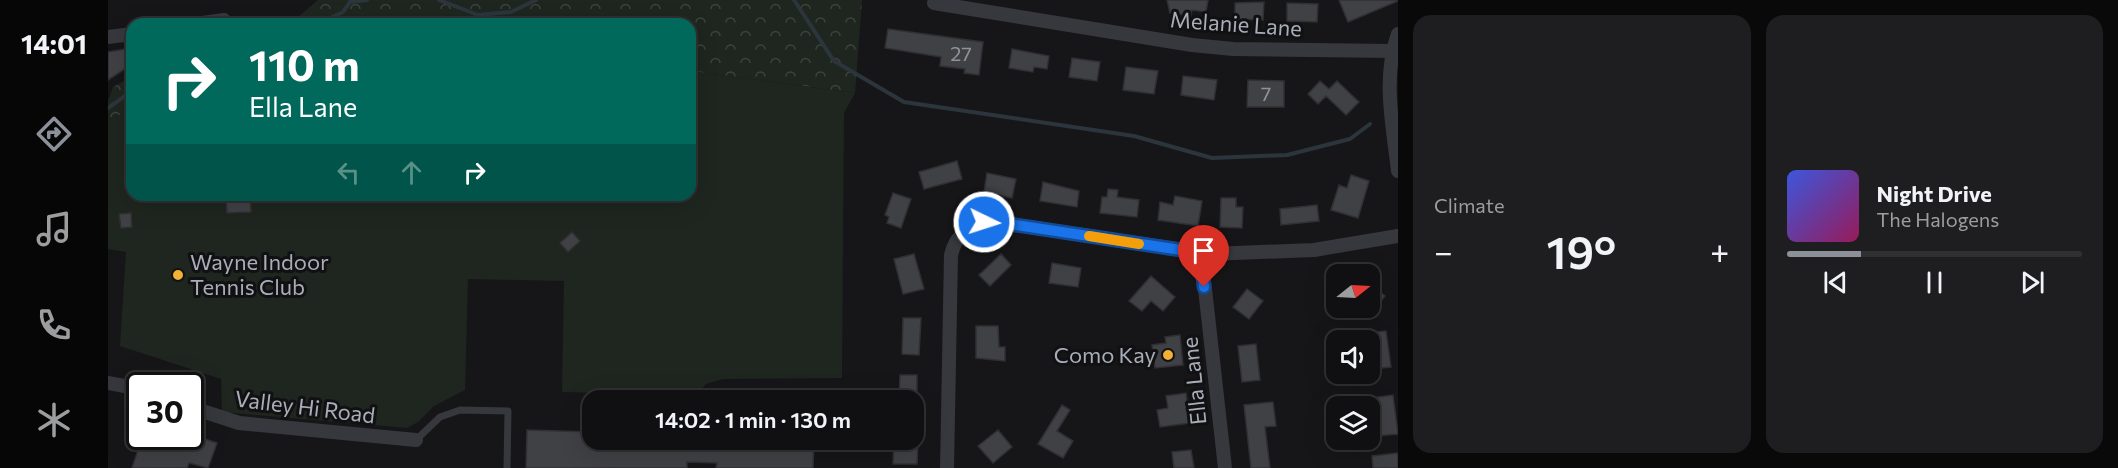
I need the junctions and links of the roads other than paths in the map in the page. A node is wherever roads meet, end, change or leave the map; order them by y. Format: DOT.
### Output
graph roads {
  1 [pos="934,3"];
  2 [pos="994,7"];
  3 [pos="1398,34"];
  4 [pos="126,35"];
  5 [pos="108,37"];
  6 [pos="1393,51"];
  7 [pos="1396,141"];
  8 [pos="1398,171"];
  9 [pos="1398,236"];
  10 [pos="1201,253"];
  11 [pos="108,383"];
  12 [pos="126,386"];
  13 [pos="204,412"];
  14 [pos="416,440"];
  15 [pos="507,468"];
  16 [pos="947,468"];
  17 [pos="1225,468"];
  1 -- 2 [label="street, Melanie Lane"];
  2 -- 6 [label="street, Melanie Lane"];
  3 -- 6 [label="street"];
  4 -- 5 [label="street"];
  6 -- 7 [label="street"];
  7 -- 8 [label="street"];
  9 -- 10 [label="street"];
  10 -- 16 [label="street"];
  10 -- 17 [label="street, Ella Lane"];
  11 -- 12 [label="street"];
  13 -- 14 [label="street, Valley Hi Road"];
  14 -- 15 [label="lane"];
}
